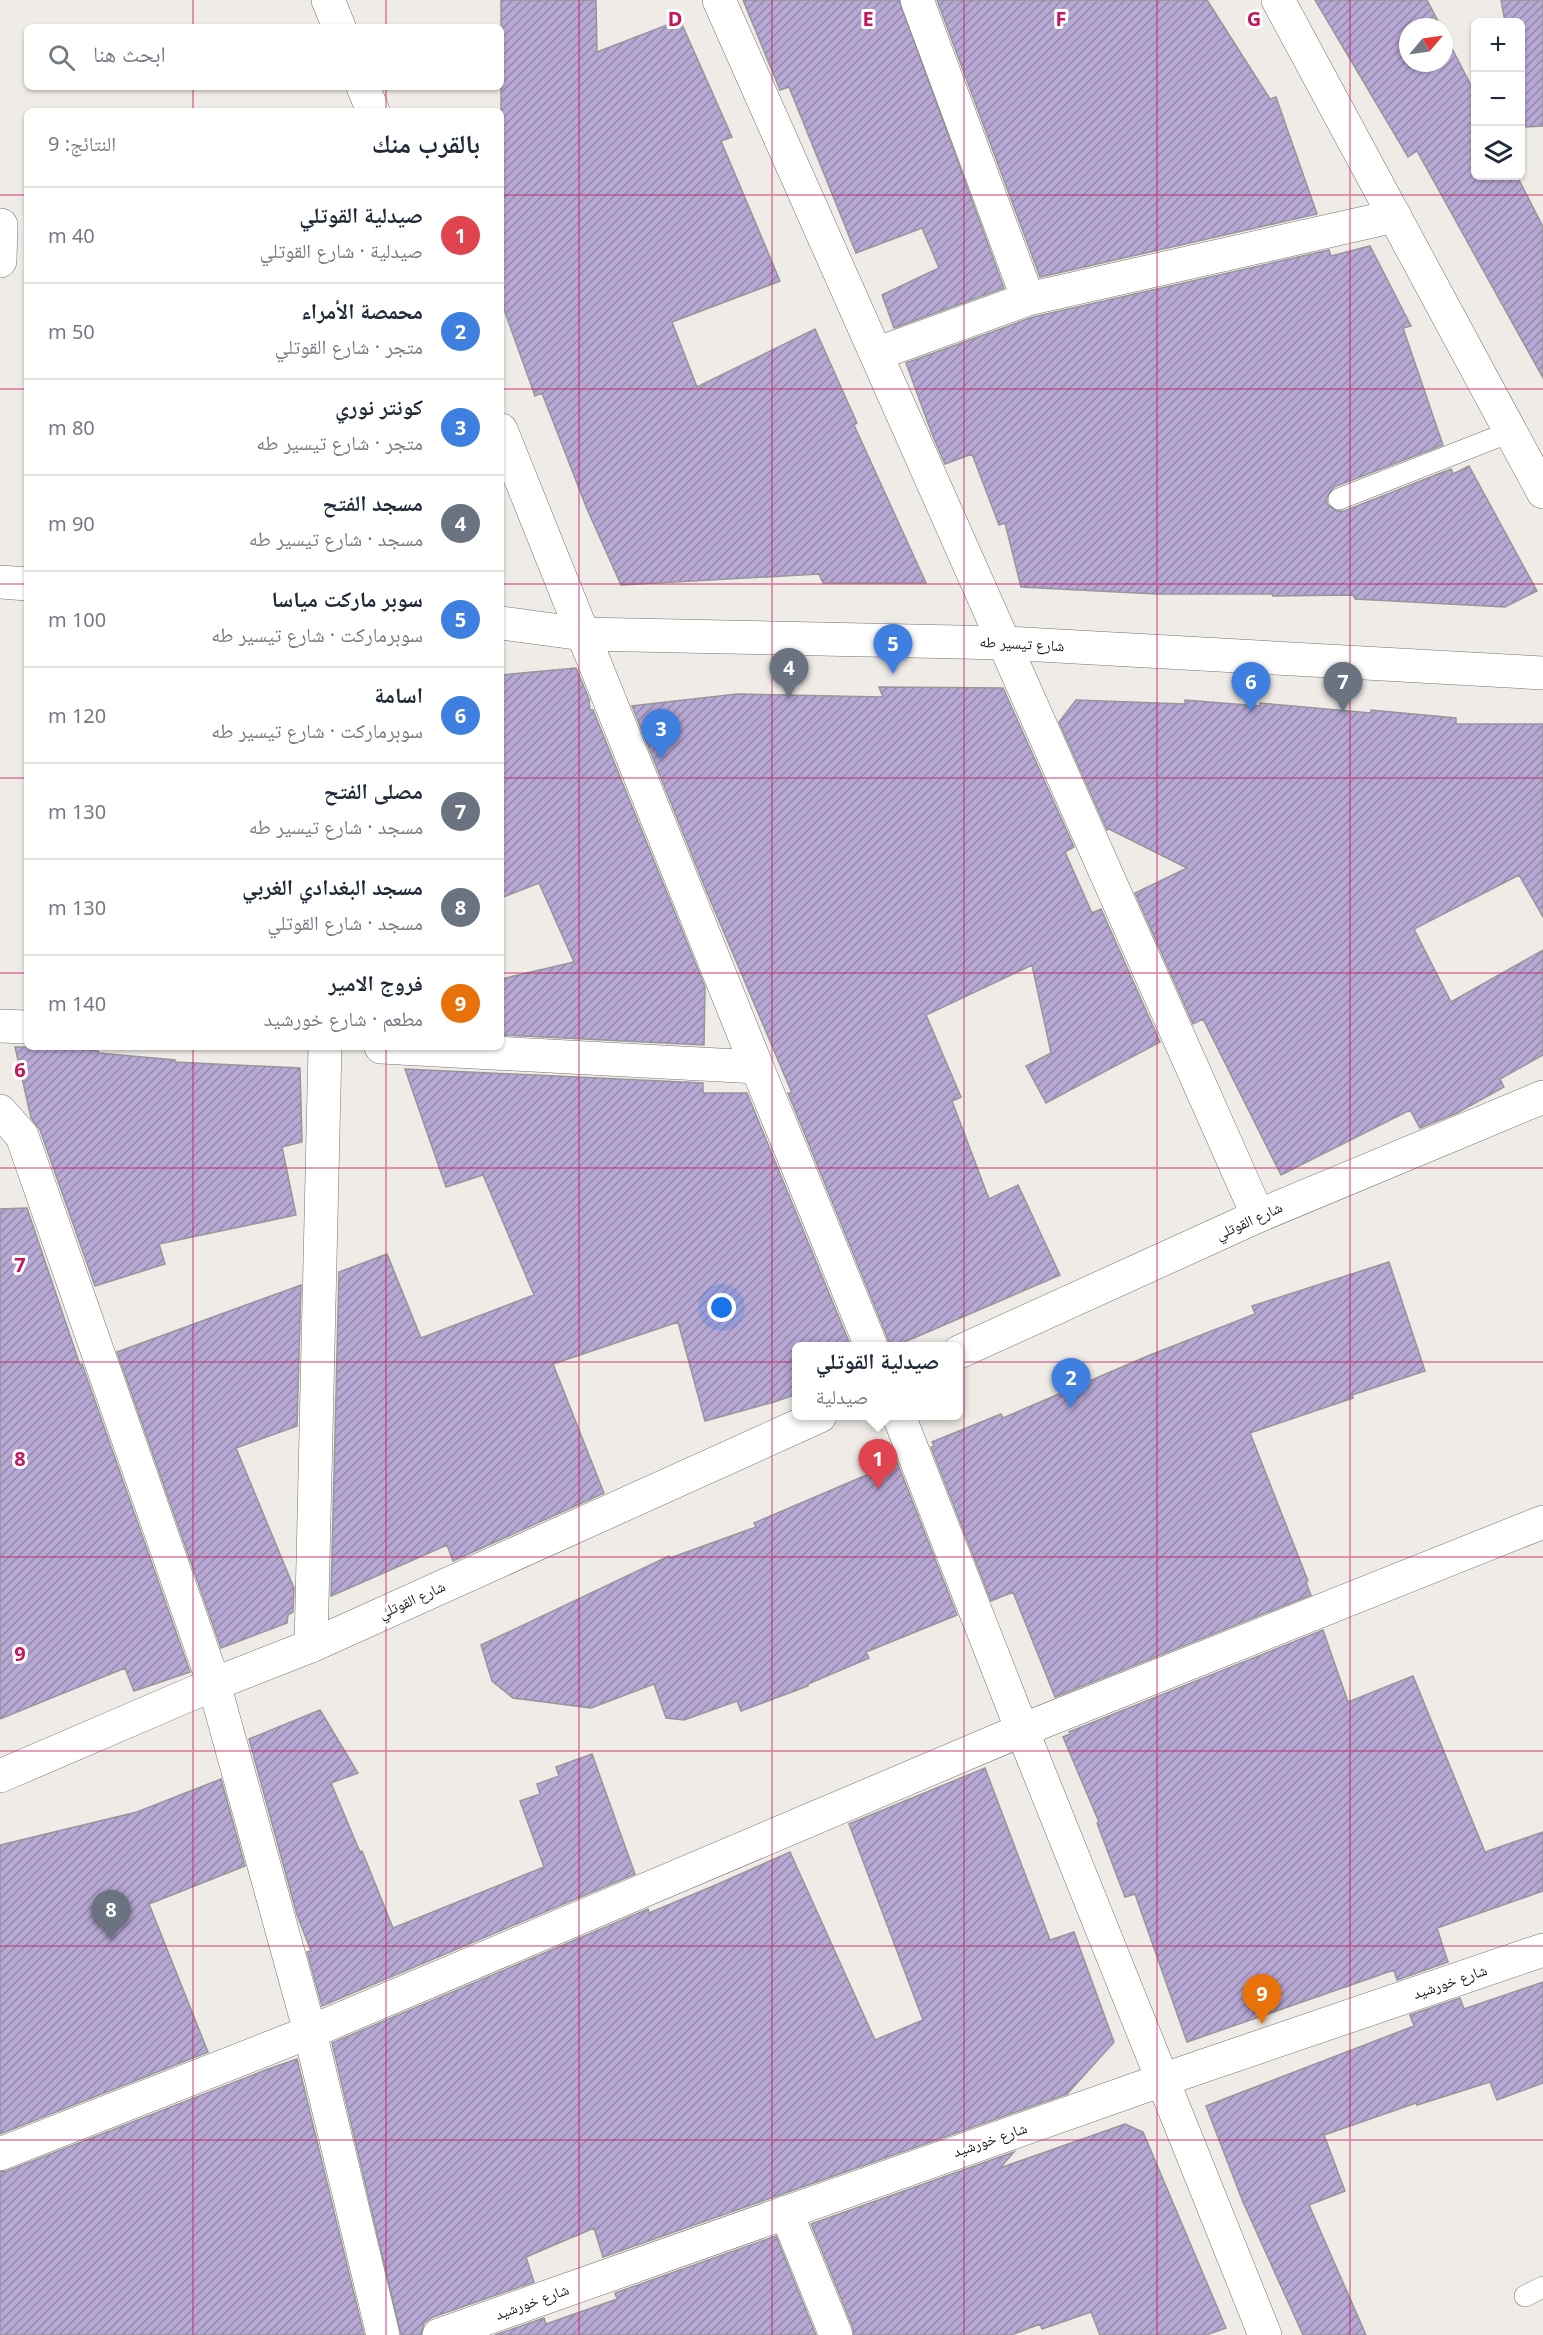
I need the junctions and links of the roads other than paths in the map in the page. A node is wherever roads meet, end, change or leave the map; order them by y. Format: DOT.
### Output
graph roads {
  1 [pos="328,0"];
  2 [pos="719,0"];
  3 [pos="917,0"];
  4 [pos="1278,0"];
  5 [pos="338,24"];
  6 [pos="364,90"];
  7 [pos="372,108"];
  8 [pos="1395,216"];
  9 [pos="2,225"];
  10 [pos="0,261"];
  11 [pos="1028,299"];
  12 [pos="876,354"];
  13 [pos="1510,432"];
  14 [pos="504,437"];
  15 [pos="1543,492"];
  16 [pos="1339,499"];
  17 [pos="0,582"];
  18 [pos="24,584"];
  19 [pos="504,623"];
  20 [pos="583,634"];
  21 [pos="1005,642"];
  22 [pos="1543,673"];
  23 [pos="0,1026"];
  24 [pos="24,1028"];
  25 [pos="325,1050"];
  26 [pos="437,1050"];
  27 [pos="757,1067"];
  28 [pos="1543,1097"];
  29 [pos="0,1111"];
  30 [pos="1258,1216"];
  31 [pos="870,1342"];
  32 [pos="963,1350"];
  33 [pos="811,1420"];
  34 [pos="901,1420"];
  35 [pos="1543,1522"];
  36 [pos="311,1646"];
  37 [pos="214,1683"];
  38 [pos="1022,1730"];
  39 [pos="0,1776"];
  40 [pos="1543,1950"];
  41 [pos="310,2032"];
  42 [pos="1162,2080"];
  43 [pos="0,2154"];
  44 [pos="786,2212"];
  45 [pos="383,2335"];
  46 [pos="439,2335"];
  47 [pos="836,2335"];
  48 [pos="1265,2335"];
  1 -- 5 [label="street"];
  2 -- 12 [label="street"];
  3 -- 11 [label="street"];
  4 -- 8 [label="street"];
  6 -- 7 [label="street"];
  8 -- 11 [label="street"];
  8 -- 13 [label="street"];
  9 -- 10 [label="street"];
  11 -- 12 [label="street"];
  12 -- 21 [label="street"];
  13 -- 15 [label="street"];
  13 -- 16 [label="lane"];
  14 -- 20 [label="street"];
  17 -- 18 [label="street"];
  19 -- 20 [label="street, شارع تيسير طه"];
  20 -- 21 [label="street, شارع تيسير طه"];
  20 -- 27 [label="street"];
  21 -- 22 [label="street, شارع تيسير طه"];
  21 -- 30 [label="street"];
  23 -- 24 [label="street"];
  25 -- 36 [label="street"];
  26 -- 27 [label="street"];
  27 -- 31 [label="street"];
  28 -- 30 [label="street, شارع القوتلي"];
  29 -- 37 [label="street"];
  30 -- 32 [label="street, شارع القوتلي"];
  33 -- 36 [label="street, شارع القوتلي"];
  34 -- 38 [label="street"];
  35 -- 38 [label="street"];
  36 -- 37 [label="street, شارع القوتلي"];
  37 -- 39 [label="street, شارع القوتلي"];
  37 -- 41 [label="street"];
  38 -- 41 [label="street"];
  38 -- 42 [label="street"];
  40 -- 42 [label="street, شارع خورشيد"];
  41 -- 43 [label="street"];
  41 -- 45 [label="street"];
  42 -- 44 [label="street, شارع خورشيد"];
  42 -- 48 [label="street"];
  44 -- 46 [label="street, شارع خورشيد"];
  44 -- 47 [label="street"];
}
